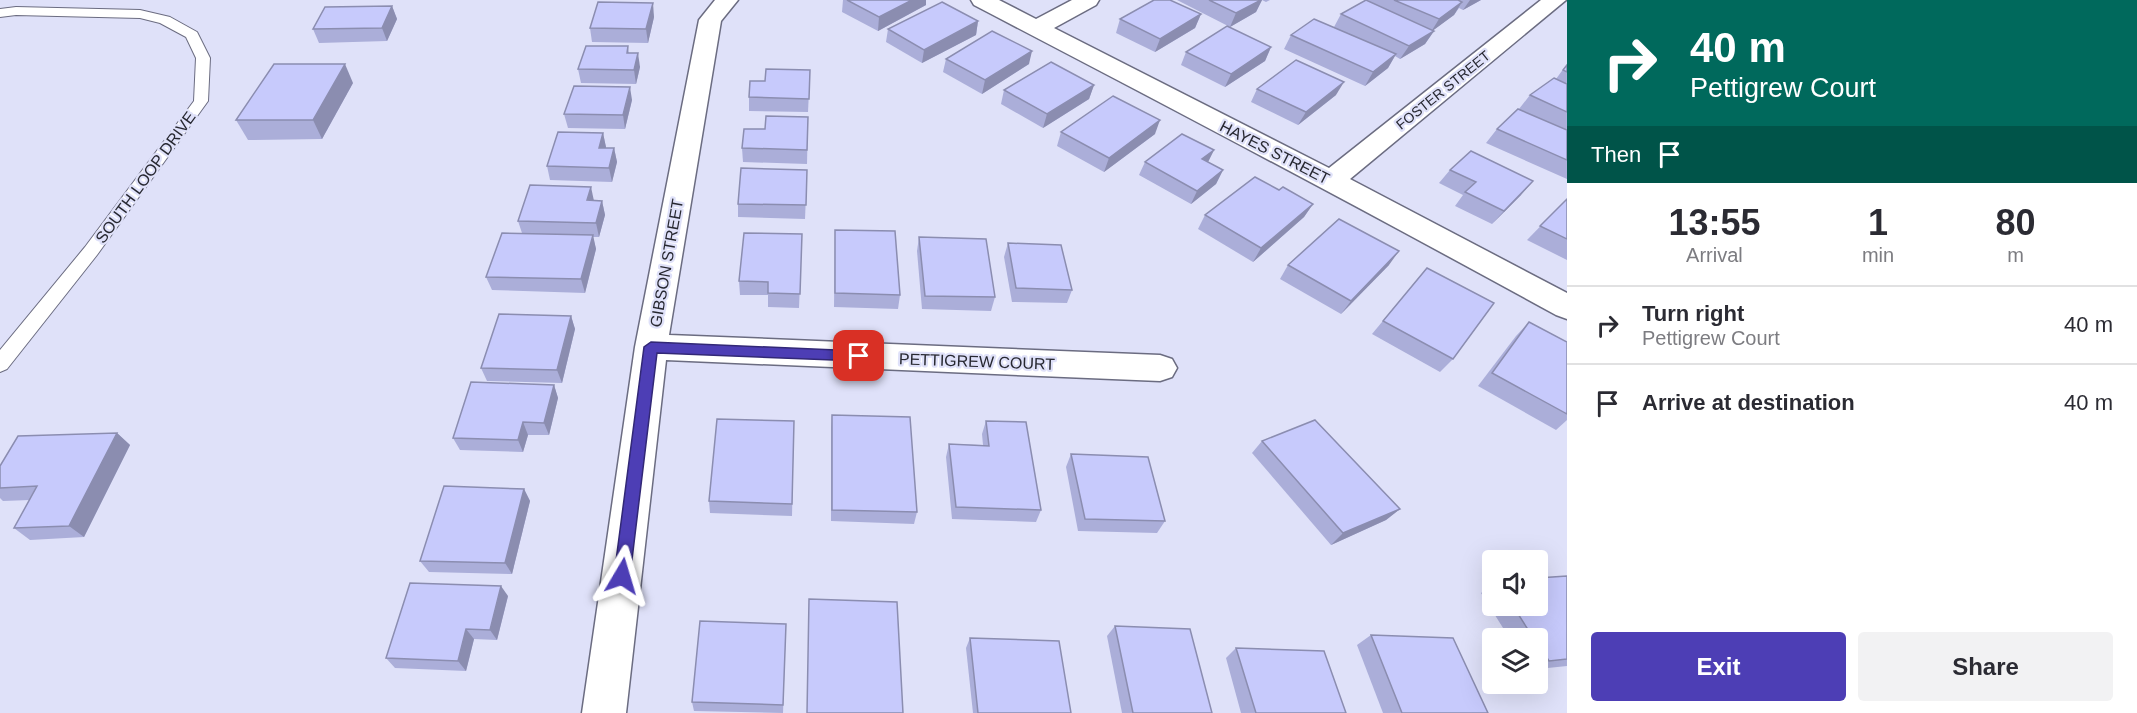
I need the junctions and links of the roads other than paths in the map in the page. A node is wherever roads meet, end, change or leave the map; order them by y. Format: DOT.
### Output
graph roads {
  1 [pos="154,0"];
  2 [pos="728,0"];
  3 [pos="982,0"];
  4 [pos="1088,0"];
  5 [pos="1555,0"];
  6 [pos="8,12"];
  7 [pos="140,14"];
  8 [pos="1035,29"];
  9 [pos="1331,180"];
  10 [pos="1567,307"];
  11 [pos="651,347"];
  12 [pos="0,364"];
  13 [pos="1160,368"];
  14 [pos="604,713"];
  1 -- 7 [label="lane"];
  2 -- 11 [label="street, GIBSON STREET"];
  3 -- 8 [label="street, HAYES STREET"];
  4 -- 8 [label="street"];
  5 -- 9 [label="street, FOSTER STREET"];
  6 -- 7 [label="lane, SOUTH LOOP DRIVE"];
  7 -- 12 [label="lane, SOUTH LOOP DRIVE"];
  8 -- 9 [label="street, HAYES STREET"];
  9 -- 10 [label="street, HAYES STREET"];
  11 -- 13 [label="street, PETTIGREW COURT"];
  11 -- 14 [label="street, GIBSON STREET"];
}
